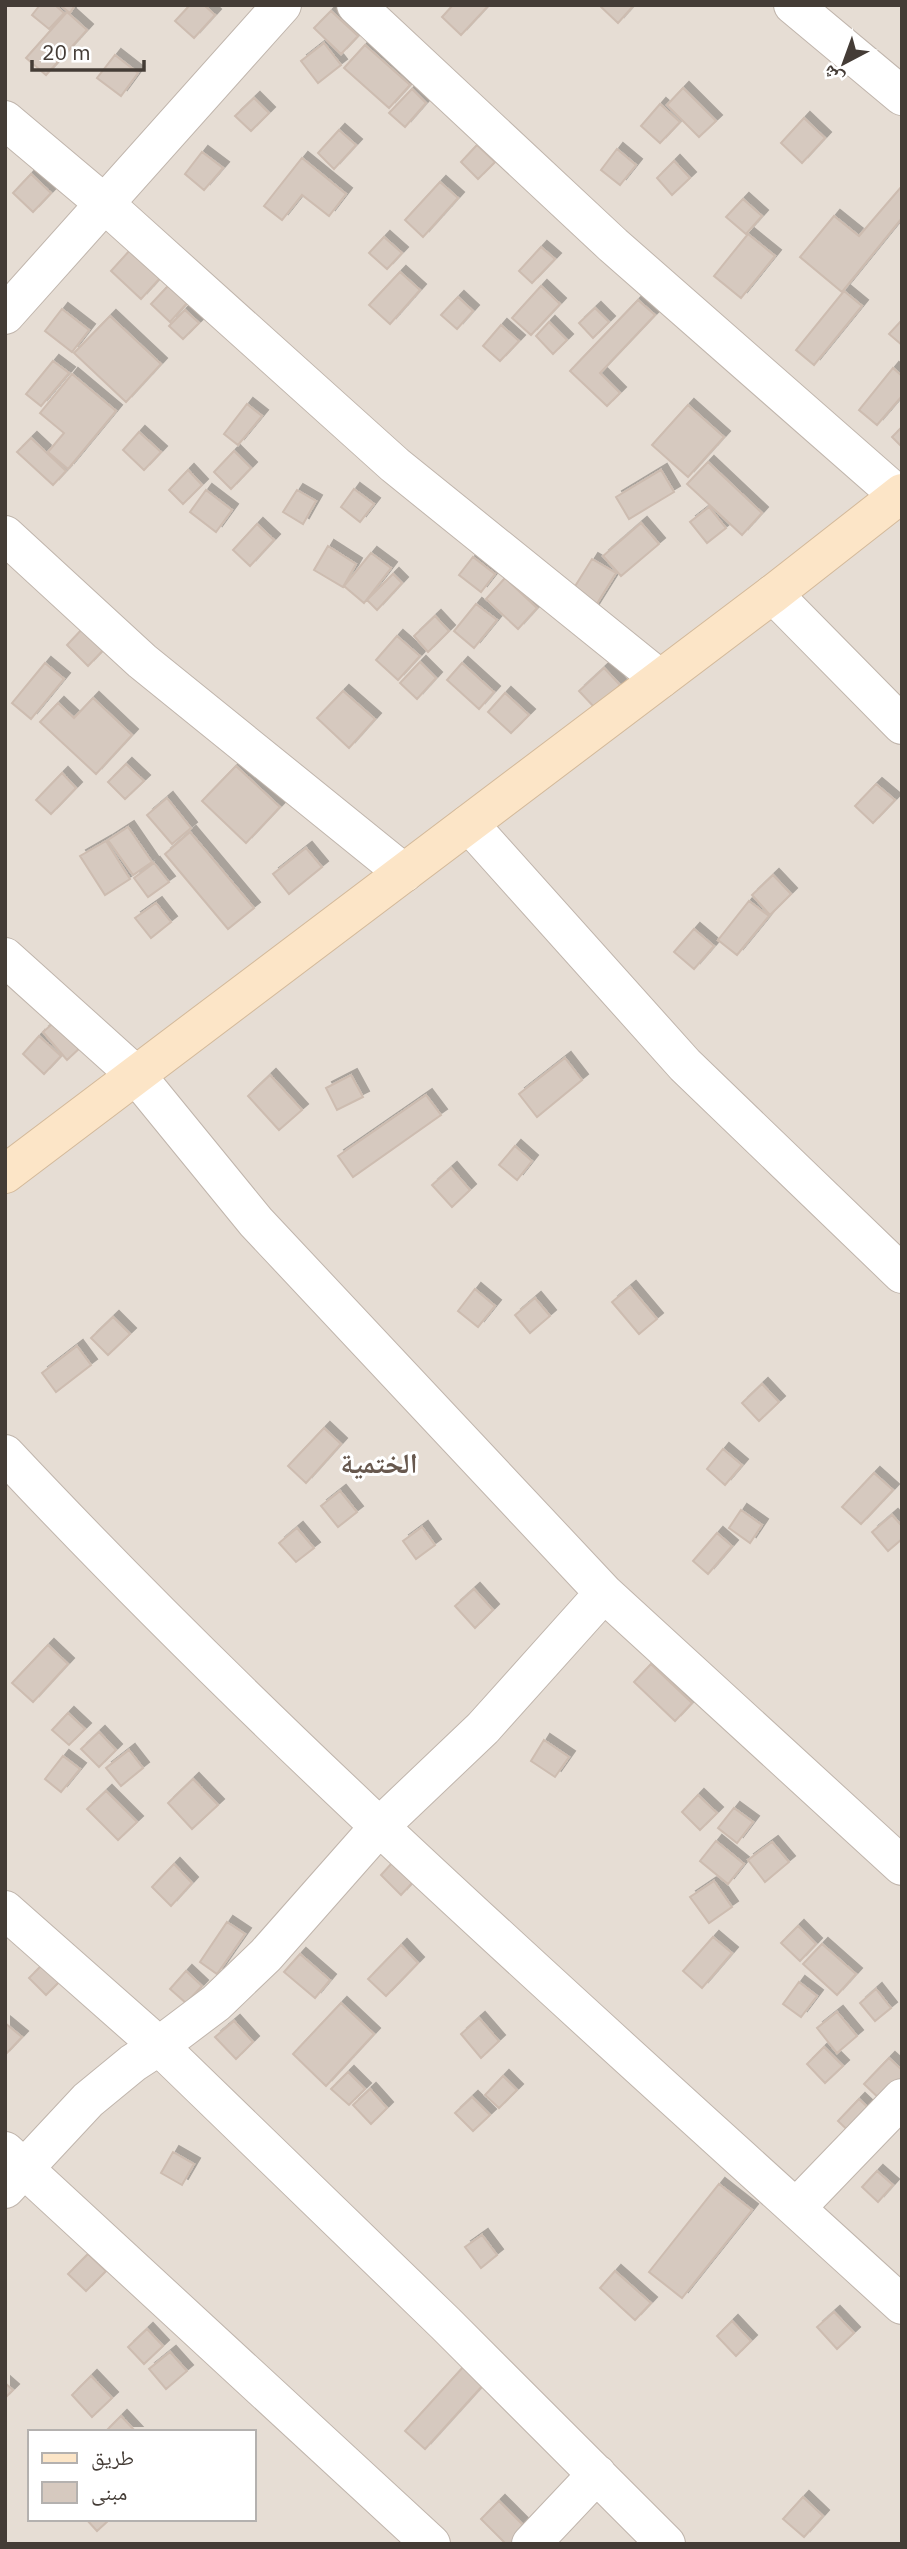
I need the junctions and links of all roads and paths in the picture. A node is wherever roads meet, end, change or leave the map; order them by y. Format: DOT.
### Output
graph roads {
  1 [pos="282,5"];
  2 [pos="356,5"];
  3 [pos="793,5"];
  4 [pos="902,96"];
  5 [pos="5,120"];
  6 [pos="106,205"];
  7 [pos="5,315"];
  8 [pos="900,495"];
  9 [pos="5,535"];
  10 [pos="773,594"];
  11 [pos="660,679"];
  12 [pos="902,725"];
  13 [pos="469,824"];
  14 [pos="404,873"];
  15 [pos="5,957"];
  16 [pos="136,1075"];
  17 [pos="5,1174"];
  18 [pos="899,1267"];
  19 [pos="5,1454"];
  20 [pos="604,1593"];
  21 [pos="379,1827"];
  22 [pos="902,1866"];
  23 [pos="5,1910"];
  24 [pos="159,2046"];
  25 [pos="902,2098"];
  26 [pos="11,2170"];
  27 [pos="796,2208"];
  28 [pos="902,2305"];
  29 [pos="597,2474"];
  30 [pos="431,2544"];
  31 [pos="531,2544"];
  32 [pos="666,2544"];
  1 -- 6 [label="street"];
  2 -- 8 [label="street"];
  3 -- 4 [label="street"];
  5 -- 6 [label="street"];
  6 -- 7 [label="street"];
  6 -- 11 [label="street"];
  8 -- 10 [label="street"];
  9 -- 14 [label="street"];
  10 -- 11 [label="street"];
  10 -- 12 [label="street"];
  11 -- 13 [label="street"];
  13 -- 14 [label="street"];
  13 -- 18 [label="street"];
  14 -- 16 [label="street"];
  15 -- 16 [label="street"];
  16 -- 17 [label="street"];
  16 -- 20 [label="street"];
  19 -- 21 [label="street"];
  20 -- 21 [label="street"];
  20 -- 22 [label="street"];
  21 -- 24 [label="street"];
  21 -- 27 [label="street"];
  23 -- 24 [label="street"];
  24 -- 26 [label="street"];
  24 -- 29 [label="street"];
  25 -- 27 [label="street"];
  26 -- 30 [label="street"];
  27 -- 28 [label="street"];
  29 -- 31 [label="street"];
  29 -- 32 [label="street"];
}
